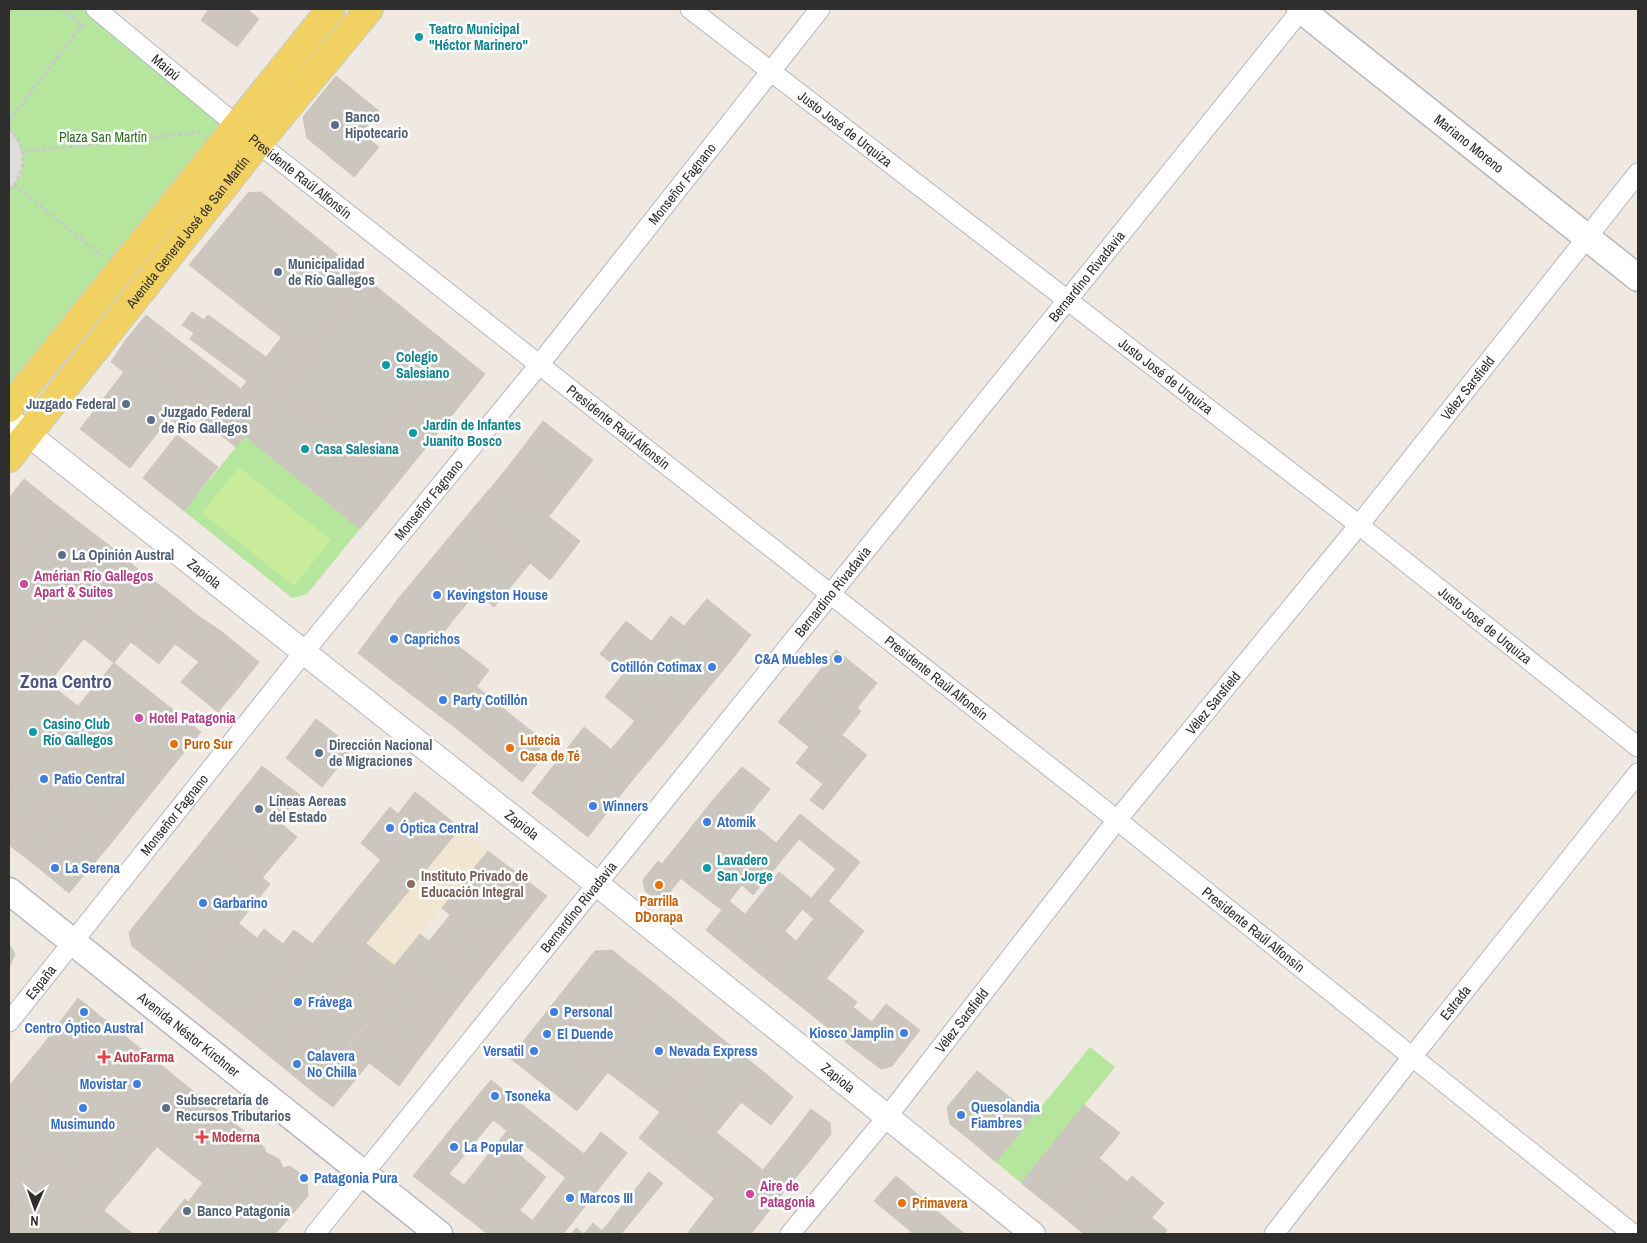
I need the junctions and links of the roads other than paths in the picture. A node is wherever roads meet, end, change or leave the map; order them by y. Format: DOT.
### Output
graph roads {
  1 [pos="96,9"];
  2 [pos="331,9"];
  3 [pos="369,9"];
  4 [pos="690,9"];
  5 [pos="820,9"];
  6 [pos="1301,9"];
  7 [pos="769,72"];
  8 [pos="236,125"];
  9 [pos="258,143"];
  10 [pos="1638,173"];
  11 [pos="1587,238"];
  12 [pos="1638,278"];
  13 [pos="1067,300"];
  14 [pos="539,365"];
  15 [pos="9,408"];
  16 [pos="18,426"];
  17 [pos="9,458"];
  18 [pos="1359,525"];
  19 [pos="831,594"];
  20 [pos="304,652"];
  21 [pos="1638,747"];
  22 [pos="1638,773"];
  23 [pos="1116,820"];
  24 [pos="597,884"];
  25 [pos="9,891"];
  26 [pos="72,942"];
  27 [pos="9,1022"];
  28 [pos="1412,1056"];
  29 [pos="887,1117"];
  30 [pos="363,1175"];
  31 [pos="315,1234"];
  32 [pos="439,1234"];
  33 [pos="790,1234"];
  34 [pos="1033,1234"];
  35 [pos="1274,1234"];
  36 [pos="1633,1234"];
  1 -- 8 [label="street, Maipú"];
  2 -- 8 [label="main road, Avenida General José de San Martín"];
  3 -- 9 [label="main road, Avenida General José de San Martín"];
  4 -- 7 [label="street, Justo José de Urquiza"];
  5 -- 7 [label="street, Monseñor Fagnano"];
  6 -- 11 [label="main road, Mariano Moreno"];
  6 -- 13 [label="street, Bernardino Rivadavia"];
  7 -- 13 [label="street, Justo José de Urquiza"];
  7 -- 14 [label="street, Monseñor Fagnano"];
  8 -- 9 [label="street, Presidente Raúl Alfonsín"];
  8 -- 15 [label="main road, Avenida General José de San Martín"];
  9 -- 14 [label="street, Presidente Raúl Alfonsín"];
  9 -- 16 [label="main road, Avenida General José de San Martín"];
  10 -- 11 [label="street, Vélez Sarsfield"];
  11 -- 12 [label="main road, Mariano Moreno"];
  11 -- 18 [label="street, Vélez Sarsfield"];
  13 -- 18 [label="street, Justo José de Urquiza"];
  13 -- 19 [label="street, Bernardino Rivadavia"];
  14 -- 19 [label="street, Presidente Raúl Alfonsín"];
  14 -- 20 [label="street, Monseñor Fagnano"];
  16 -- 17 [label="main road, Avenida General José de San Martín"];
  16 -- 20 [label="street, Zapiola"];
  18 -- 21 [label="street, Justo José de Urquiza"];
  18 -- 23 [label="street, Vélez Sarsfield"];
  19 -- 23 [label="street, Presidente Raúl Alfonsín"];
  19 -- 24 [label="street, Bernardino Rivadavia"];
  20 -- 24 [label="street, Zapiola"];
  20 -- 26 [label="street, Monseñor Fagnano"];
  22 -- 28 [label="street, Estrada"];
  23 -- 28 [label="street, Presidente Raúl Alfonsín"];
  23 -- 29 [label="street, Vélez Sarsfield"];
  24 -- 29 [label="street, Zapiola"];
  24 -- 30 [label="street, Bernardino Rivadavia"];
  25 -- 26 [label="main road, Avenida Néstor Kirchner"];
  26 -- 27 [label="street, España"];
  26 -- 30 [label="main road, Avenida Néstor Kirchner"];
  28 -- 35 [label="street, Estrada"];
  28 -- 36 [label="street, Presidente Raúl Alfonsín"];
  29 -- 33 [label="street, Vélez Sarsfield"];
  29 -- 34 [label="street, Zapiola"];
  30 -- 31 [label="street, Bernardino Rivadavia"];
  30 -- 32 [label="main road, Avenida Néstor Kirchner"];
}
